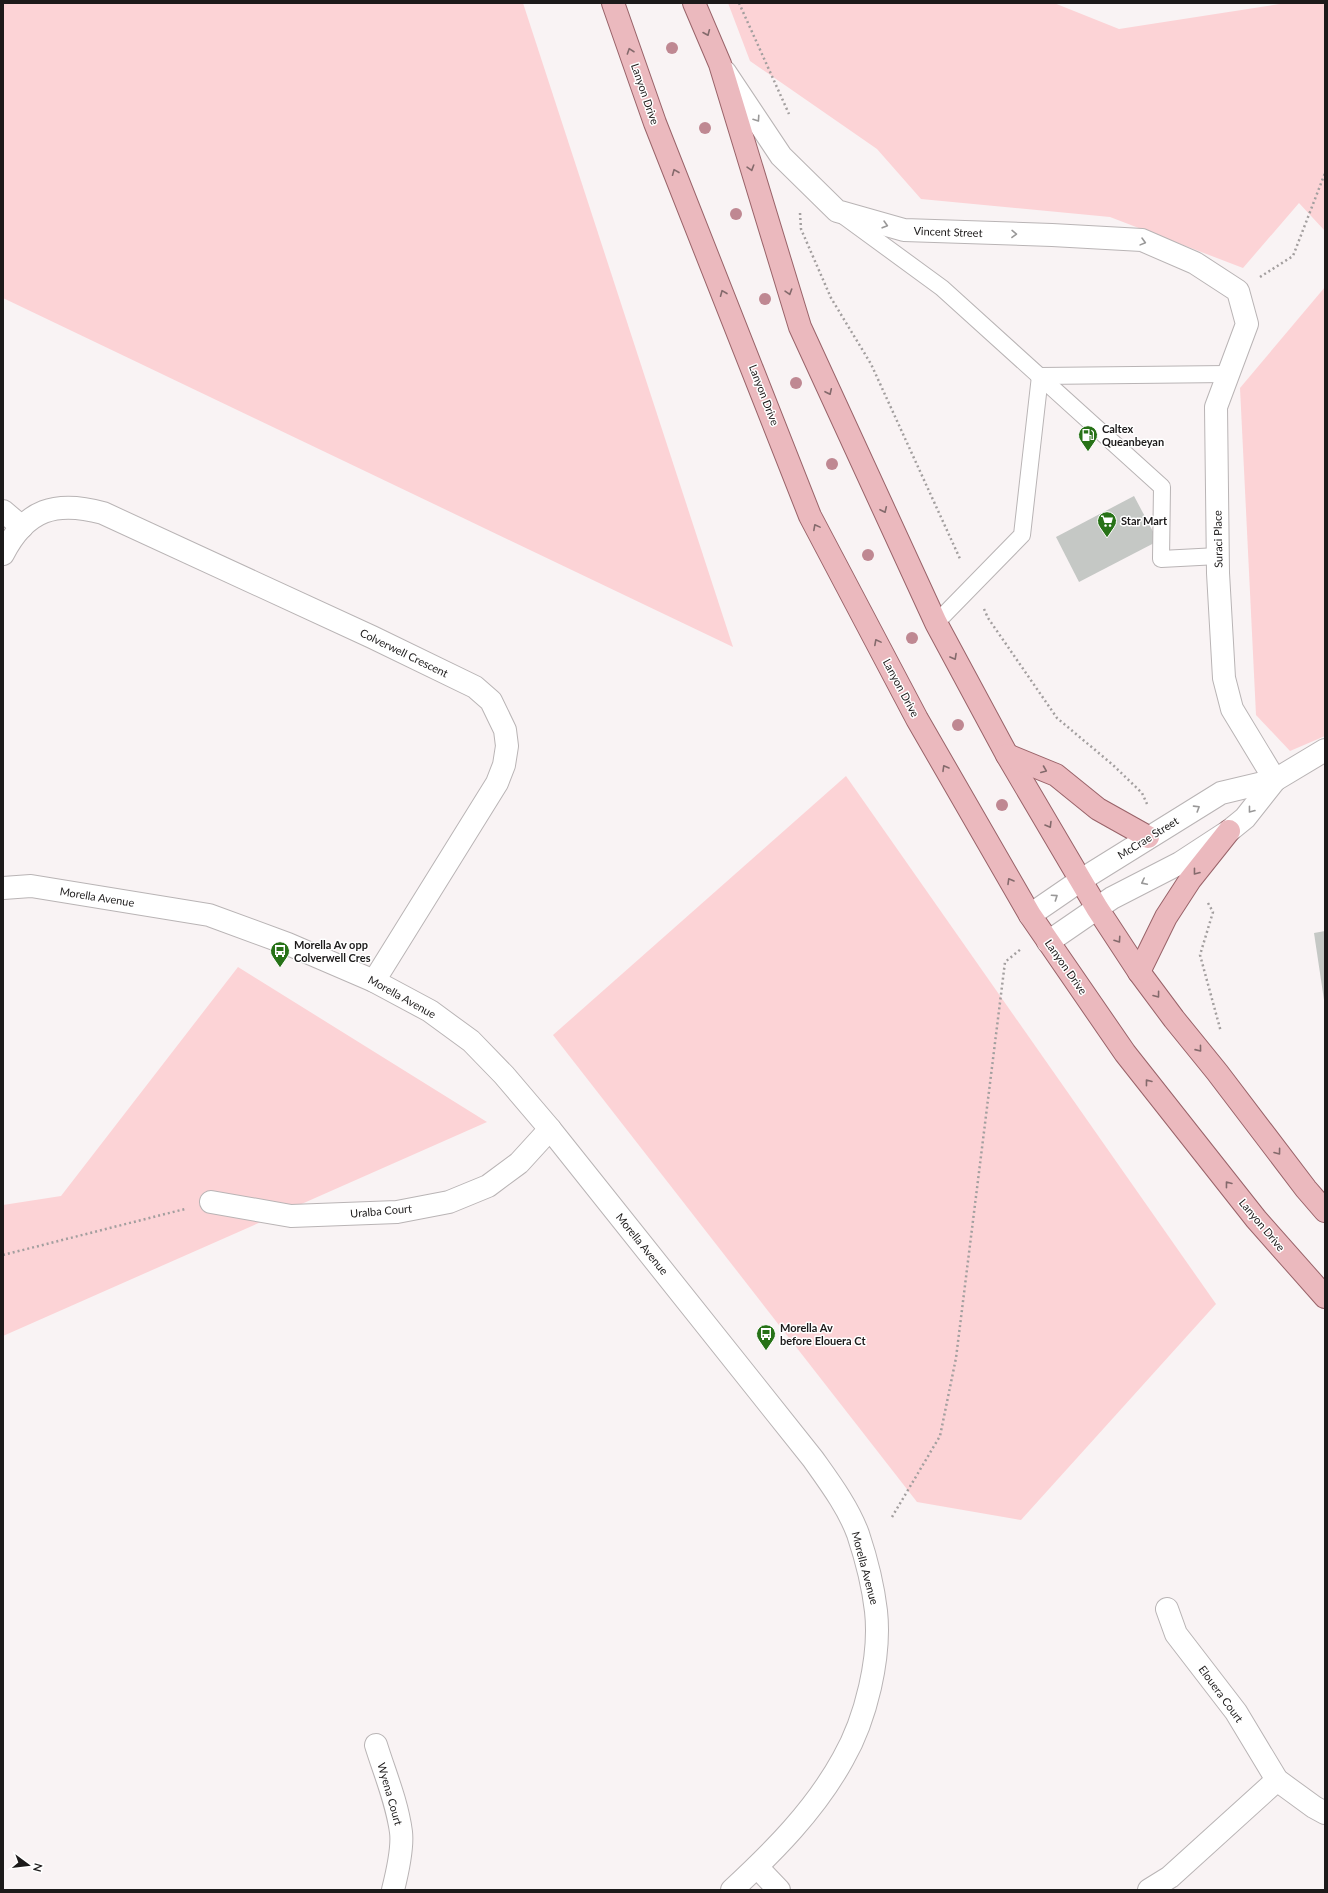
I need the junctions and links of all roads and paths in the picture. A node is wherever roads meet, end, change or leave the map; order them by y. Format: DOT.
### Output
graph roads {
  1 [pos="613,3"];
  2 [pos="694,3"];
  3 [pos="739,3"];
  4 [pos="720,64"];
  5 [pos="790,117"];
  6 [pos="1325,173"];
  7 [pos="811,185"];
  8 [pos="837,211"];
  9 [pos="1238,292"];
  10 [pos="1228,374"];
  11 [pos="1040,376"];
  12 [pos="3,512"];
  13 [pos="22,527"];
  14 [pos="3,554"];
  15 [pos="1218,556"];
  16 [pos="973,586"];
  17 [pos="936,623"];
  18 [pos="1325,750"];
  19 [pos="1008,755"];
  20 [pos="1275,780"];
  21 [pos="1229,831"];
  22 [pos="1154,834"];
  23 [pos="1081,880"];
  24 [pos="1190,880"];
  25 [pos="3,888"];
  26 [pos="1097,908"];
  27 [pos="1030,915"];
  28 [pos="1045,938"];
  29 [pos="1139,972"];
  30 [pos="374,981"];
  31 [pos="1217,1072"];
  32 [pos="550,1129"];
  33 [pos="211,1202"];
  34 [pos="1325,1210"];
  35 [pos="3,1255"];
  36 [pos="1325,1297"];
  37 [pos="892,1517"];
  38 [pos="1167,1609"];
  39 [pos="376,1746"];
  40 [pos="1277,1780"];
  41 [pos="1325,1813"];
  42 [pos="757,1867"];
  43 [pos="393,1890"];
  44 [pos="732,1890"];
  45 [pos="779,1890"];
  46 [pos="1149,1890"];
  27 -- 1 [label="main road, Lanyon Drive, one-way"];
  2 -- 4 [label="main road, one-way"];
  3 -- 5 [label="path"];
  4 -- 7 [label="street, Vincent Street, one-way"];
  4 -- 17 [label="main road, one-way"];
  6 -- 9 [label="path"];
  7 -- 8 [label="street, Vincent Street"];
  7 -- 16 [label="path"];
  8 -- 9 [label="street, Vincent Street, one-way"];
  8 -- 11 [label="lane"];
  9 -- 10 [label="street, Suraci Place"];
  10 -- 11 [label="lane"];
  10 -- 15 [label="street, Suraci Place"];
  11 -- 15 [label="lane"];
  11 -- 16 [label="lane"];
  12 -- 13 [label="street"];
  13 -- 14 [label="street, Colverwell Crescent"];
  13 -- 30 [label="street, Colverwell Crescent"];
  15 -- 20 [label="street, Suraci Place"];
  16 -- 17 [label="lane"];
  16 -- 22 [label="path"];
  17 -- 19 [label="main road, one-way"];
  18 -- 20 [label="street, McCrae Street"];
  19 -- 22 [label="main road, one-way"];
  19 -- 23 [label="main road, one-way"];
  20 -- 21 [label="street, McCrae Street, one-way"];
  22 -- 20 [label="street, McCrae Street, one-way"];
  21 -- 24 [label="main road, one-way"];
  21 -- 26 [label="street, McCrae Street, one-way"];
  22 -- 23 [label="street, McCrae Street"];
  23 -- 26 [label="main road"];
  27 -- 23 [label="street, McCrae Street, one-way"];
  24 -- 29 [label="main road"];
  24 -- 31 [label="path"];
  25 -- 30 [label="street, Morella Avenue"];
  26 -- 28 [label="street, McCrae Street"];
  26 -- 29 [label="main road, one-way"];
  27 -- 28 [label="main road, Lanyon Drive"];
  36 -- 28 [label="main road, Lanyon Drive, one-way"];
  28 -- 37 [label="path"];
  29 -- 31 [label="main road, one-way"];
  30 -- 32 [label="street, Morella Avenue"];
  31 -- 34 [label="main road, one-way"];
  32 -- 33 [label="street, Uralba Court"];
  32 -- 42 [label="street, Morella Avenue"];
  33 -- 35 [label="path"];
  38 -- 40 [label="street, Elouera Court"];
  39 -- 43 [label="street, Wyena Court"];
  40 -- 41 [label="street, Elouera Court"];
  40 -- 46 [label="street"];
  42 -- 44 [label="street, Morella Avenue"];
  42 -- 45 [label="street"];
}
